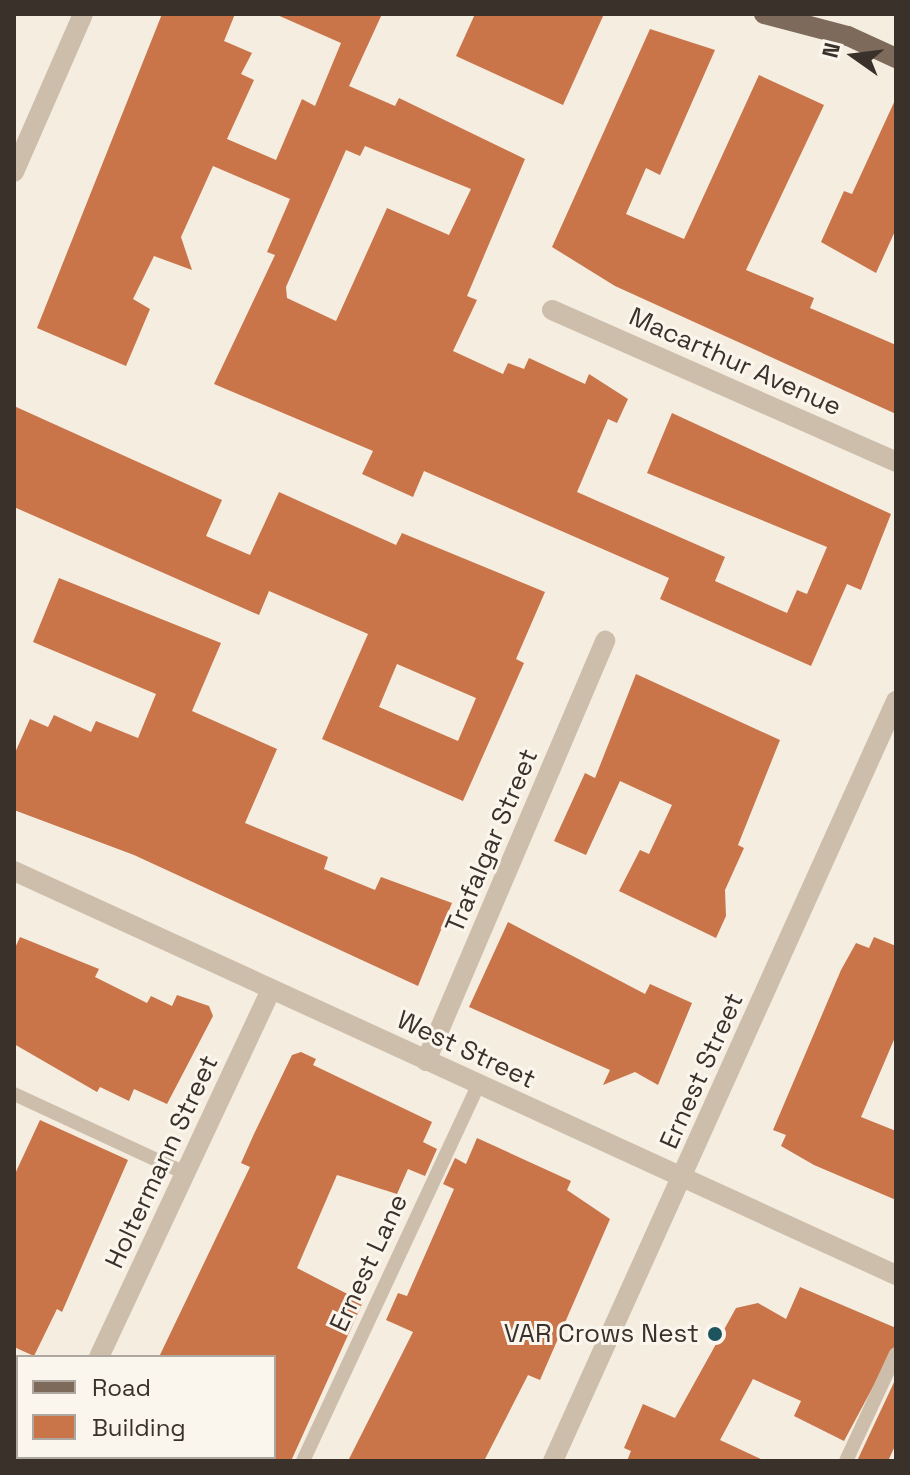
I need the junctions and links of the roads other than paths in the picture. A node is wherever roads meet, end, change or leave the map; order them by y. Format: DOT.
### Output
graph roads {
  1 [pos="83,14"];
  2 [pos="764,14"];
  3 [pos="825,14"];
  4 [pos="848,36"];
  5 [pos="896,58"];
  6 [pos="14,172"];
  7 [pos="552,310"];
  8 [pos="896,462"];
  9 [pos="605,641"];
  10 [pos="896,701"];
  11 [pos="14,871"];
  12 [pos="271,989"];
  13 [pos="426,1061"];
  14 [pos="478,1085"];
  15 [pos="14,1094"];
  16 [pos="185,1173"];
  17 [pos="682,1177"];
  18 [pos="896,1275"];
  19 [pos="896,1354"];
  20 [pos="100,1355"];
  21 [pos="303,1461"];
  22 [pos="553,1461"];
  23 [pos="846,1461"];
  1 -- 6 [label="street"];
  2 -- 4 [label="main road"];
  3 -- 4 [label="main road"];
  4 -- 5 [label="main road"];
  7 -- 8 [label="street, Macarthur Avenue"];
  9 -- 13 [label="street, Trafalgar Street"];
  10 -- 17 [label="street, Ernest Street"];
  11 -- 12 [label="street, West Street"];
  12 -- 13 [label="street, West Street"];
  12 -- 16 [label="street, Holtermann Street"];
  13 -- 14 [label="street, West Street"];
  14 -- 17 [label="street, West Street"];
  14 -- 21 [label="lane, Ernest Lane"];
  15 -- 16 [label="lane"];
  16 -- 20 [label="street, Holtermann Street"];
  17 -- 18 [label="street, West Street"];
  17 -- 22 [label="street, Ernest Street"];
  19 -- 23 [label="lane"];
}
